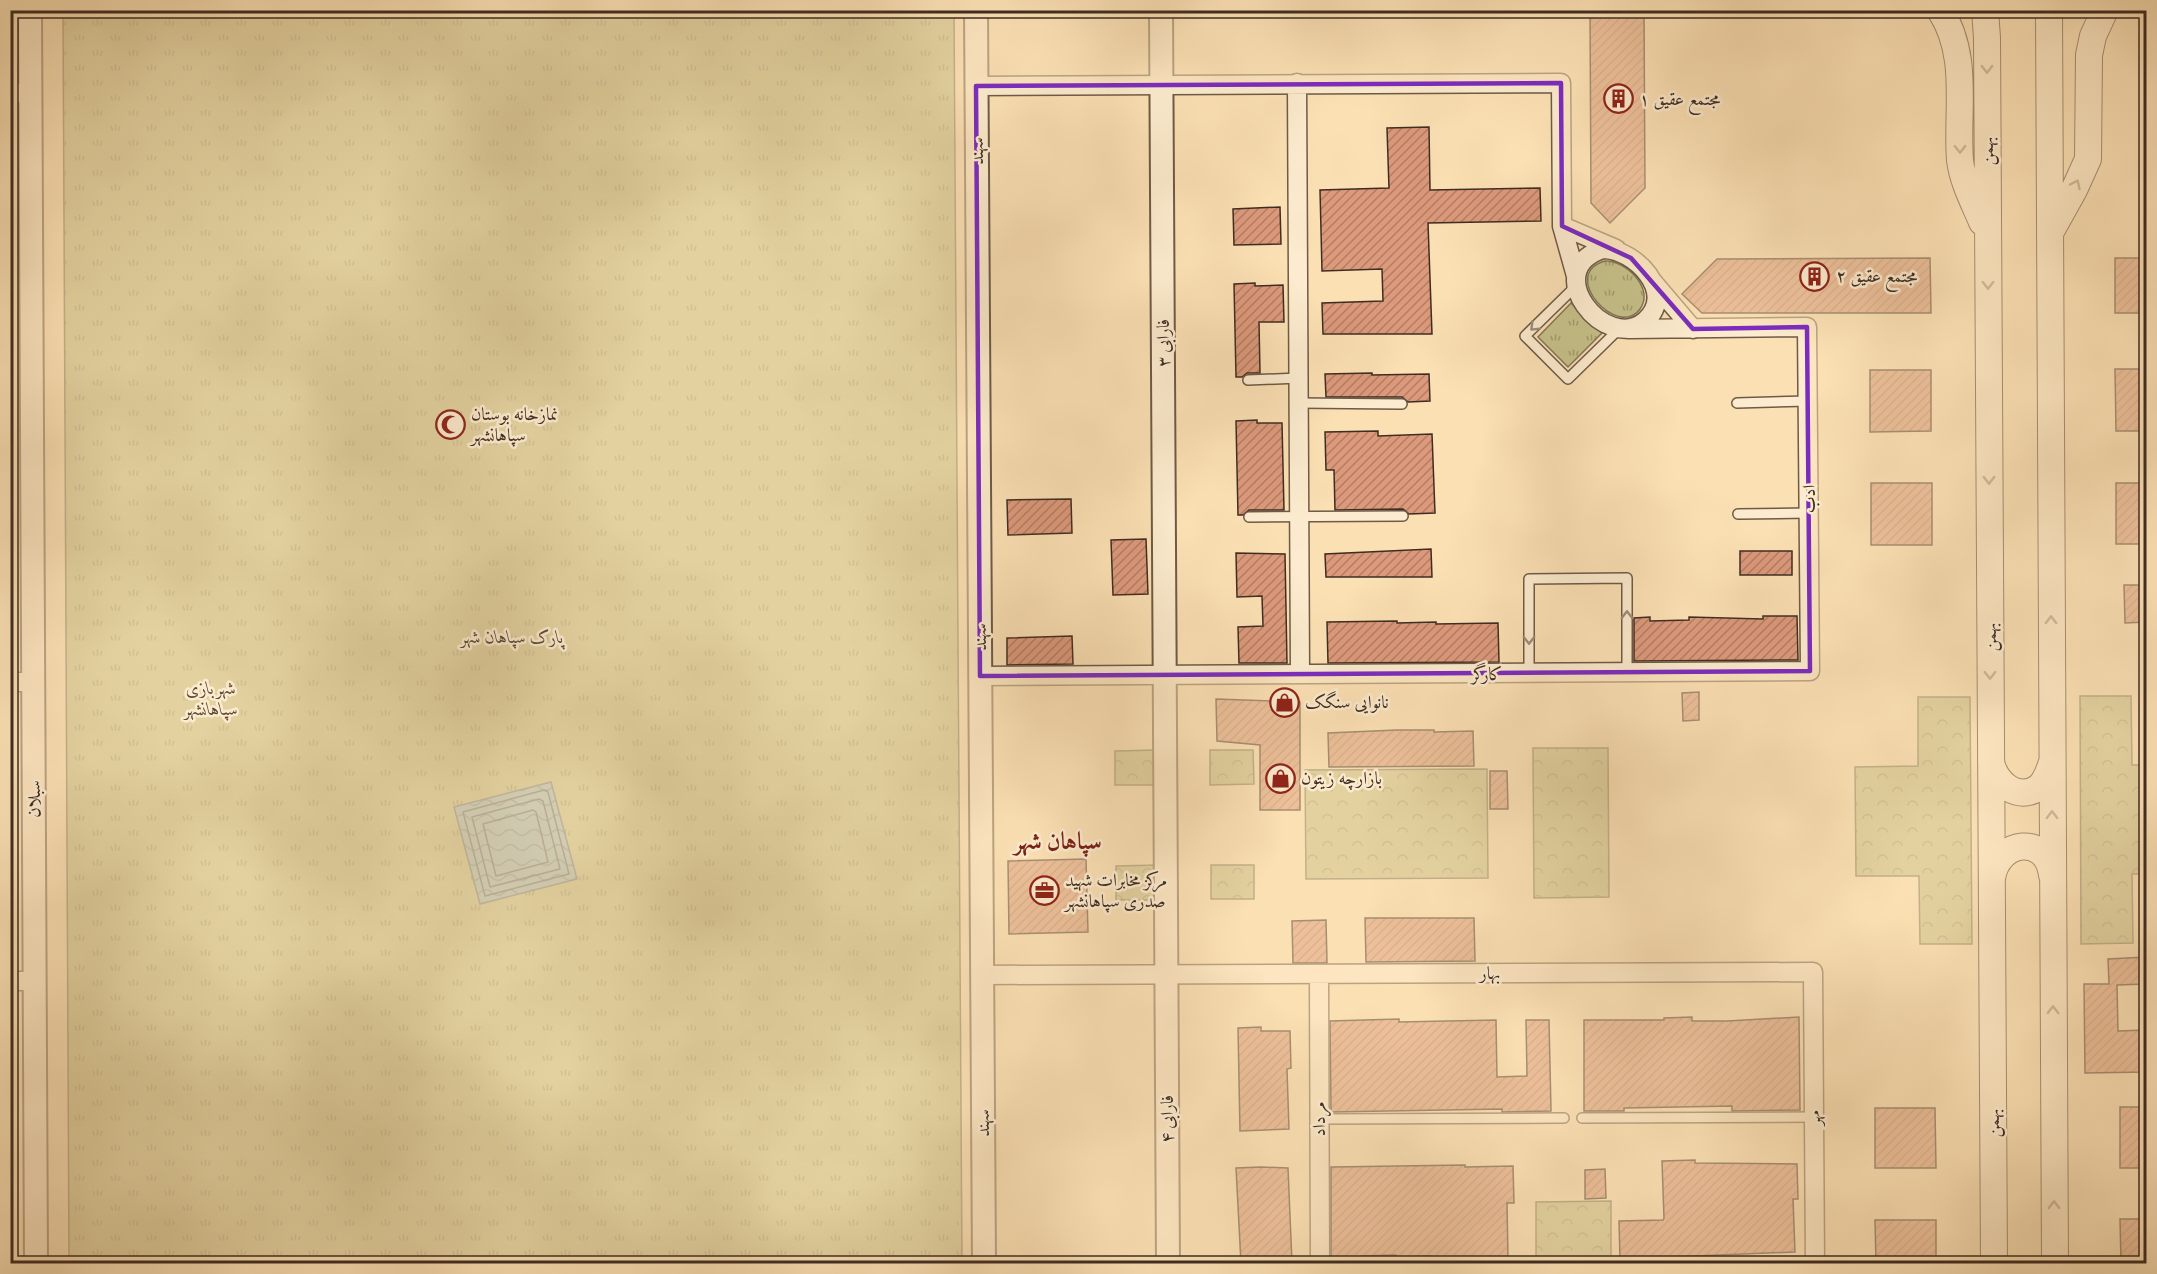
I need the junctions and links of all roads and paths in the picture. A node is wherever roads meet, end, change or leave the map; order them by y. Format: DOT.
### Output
graph roads {
  1 [pos="30,10"];
  2 [pos="976,10"];
  3 [pos="1161,10"];
  4 [pos="1940,10"];
  5 [pos="1985,10"];
  6 [pos="2003,10"];
  7 [pos="2033,10"];
  8 [pos="2049,10"];
  9 [pos="2105,10"];
  10 [pos="1987,38"];
  11 [pos="2048,38"];
  12 [pos="1297,83"];
  13 [pos="976,86"];
  14 [pos="1161,86"];
  15 [pos="20,93"];
  16 [pos="1562,226"];
  17 [pos="1988,236"];
  18 [pos="2049,236"];
  19 [pos="1623,252"];
  20 [pos="1576,281"];
  21 [pos="1652,281"];
  22 [pos="1693,328"];
  23 [pos="1624,329"];
  24 [pos="1299,378"];
  25 [pos="1248,380"];
  26 [pos="1808,401"];
  27 [pos="1737,403"];
  28 [pos="1299,404"];
  29 [pos="1402,404"];
  30 [pos="1809,513"];
  31 [pos="1738,514"];
  32 [pos="1299,515"];
  33 [pos="1403,516"];
  34 [pos="1249,517"];
  35 [pos="1810,671"];
  36 [pos="1628,673"];
  37 [pos="1300,674"];
  38 [pos="1529,674"];
  39 [pos="980,676"];
  40 [pos="1164,676"];
  41 [pos="10,682"];
  42 [pos="33,682"];
  43 [pos="1991,760"];
  44 [pos="2052,760"];
  45 [pos="1992,878"];
  46 [pos="2053,878"];
  47 [pos="1813,972"];
  48 [pos="1166,974"];
  49 [pos="1319,974"];
  50 [pos="982,975"];
  51 [pos="10,981"];
  52 [pos="35,981"];
  53 [pos="1814,1117"];
  54 [pos="1564,1118"];
  55 [pos="1582,1118"];
  56 [pos="1319,1119"];
  57 [pos="36,1263"];
  58 [pos="984,1263"];
  59 [pos="1168,1263"];
  60 [pos="1320,1263"];
  61 [pos="1815,1263"];
  62 [pos="1994,1263"];
  63 [pos="2055,1263"];
  1 -- 15 [label="street, سبلان"];
  2 -- 13 [label="street, سهند"];
  3 -- 14 [label="street, فارابی ۳"];
  4 -- 17 [label="main road, one-way"];
  5 -- 10 [label="main road, بهمن"];
  6 -- 10 [label="main road"];
  7 -- 11 [label="main road"];
  8 -- 11 [label="main road"];
  18 -- 9 [label="main road, one-way"];
  10 -- 17 [label="main road, بهمن, one-way"];
  11 -- 18 [label="main road"];
  12 -- 14 [label="street"];
  12 -- 16 [label="street"];
  12 -- 24 [label="street"];
  13 -- 14 [label="street"];
  13 -- 39 [label="street, سهند"];
  14 -- 40 [label="street, فارابی ۳"];
  15 -- 42 [label="street, سبلان"];
  16 -- 19 [label="street"];
  16 -- 20 [label="street"];
  17 -- 43 [label="main road, بهمن, one-way"];
  44 -- 18 [label="main road, one-way"];
  19 -- 20 [label="street"];
  19 -- 21 [label="street"];
  20 -- 23 [label="street"];
  20 -- 23 [label="lane, one-way"];
  21 -- 22 [label="street"];
  21 -- 23 [label="street"];
  22 -- 23 [label="street"];
  22 -- 26 [label="street, ادب"];
  24 -- 25 [label="lane"];
  24 -- 28 [label="street"];
  26 -- 27 [label="lane"];
  26 -- 30 [label="street, ادب"];
  28 -- 29 [label="lane"];
  28 -- 32 [label="street"];
  30 -- 31 [label="lane"];
  30 -- 35 [label="street, ادب"];
  32 -- 33 [label="lane"];
  32 -- 34 [label="lane"];
  32 -- 37 [label="street"];
  35 -- 36 [label="street, کارگر"];
  36 -- 38 [label="street, کارگر"];
  36 -- 38 [label="lane, one-way"];
  37 -- 38 [label="street, کارگر"];
  37 -- 40 [label="street, کارگر"];
  39 -- 40 [label="street, کارگر"];
  39 -- 50 [label="street, سهند"];
  40 -- 48 [label="street, فارابی ۳"];
  41 -- 42 [label="street"];
  42 -- 52 [label="street, سبلان"];
  43 -- 44 [label="main road"];
  43 -- 45 [label="main road, بهمن"];
  46 -- 44 [label="main road, one-way"];
  45 -- 46 [label="main road"];
  45 -- 62 [label="main road, بهمن"];
  63 -- 46 [label="main road, one-way"];
  47 -- 49 [label="street, بهار"];
  47 -- 53 [label="street, مهر"];
  48 -- 49 [label="street, بهار"];
  48 -- 50 [label="street, بهار"];
  48 -- 59 [label="street, فارابی ۴"];
  49 -- 56 [label="street, مرداد"];
  50 -- 58 [label="street, سهند"];
  51 -- 52 [label="street"];
  52 -- 57 [label="street, سبلان"];
  53 -- 55 [label="lane"];
  53 -- 61 [label="street, مهر"];
  54 -- 56 [label="lane"];
  56 -- 60 [label="street, مرداد"];
}
